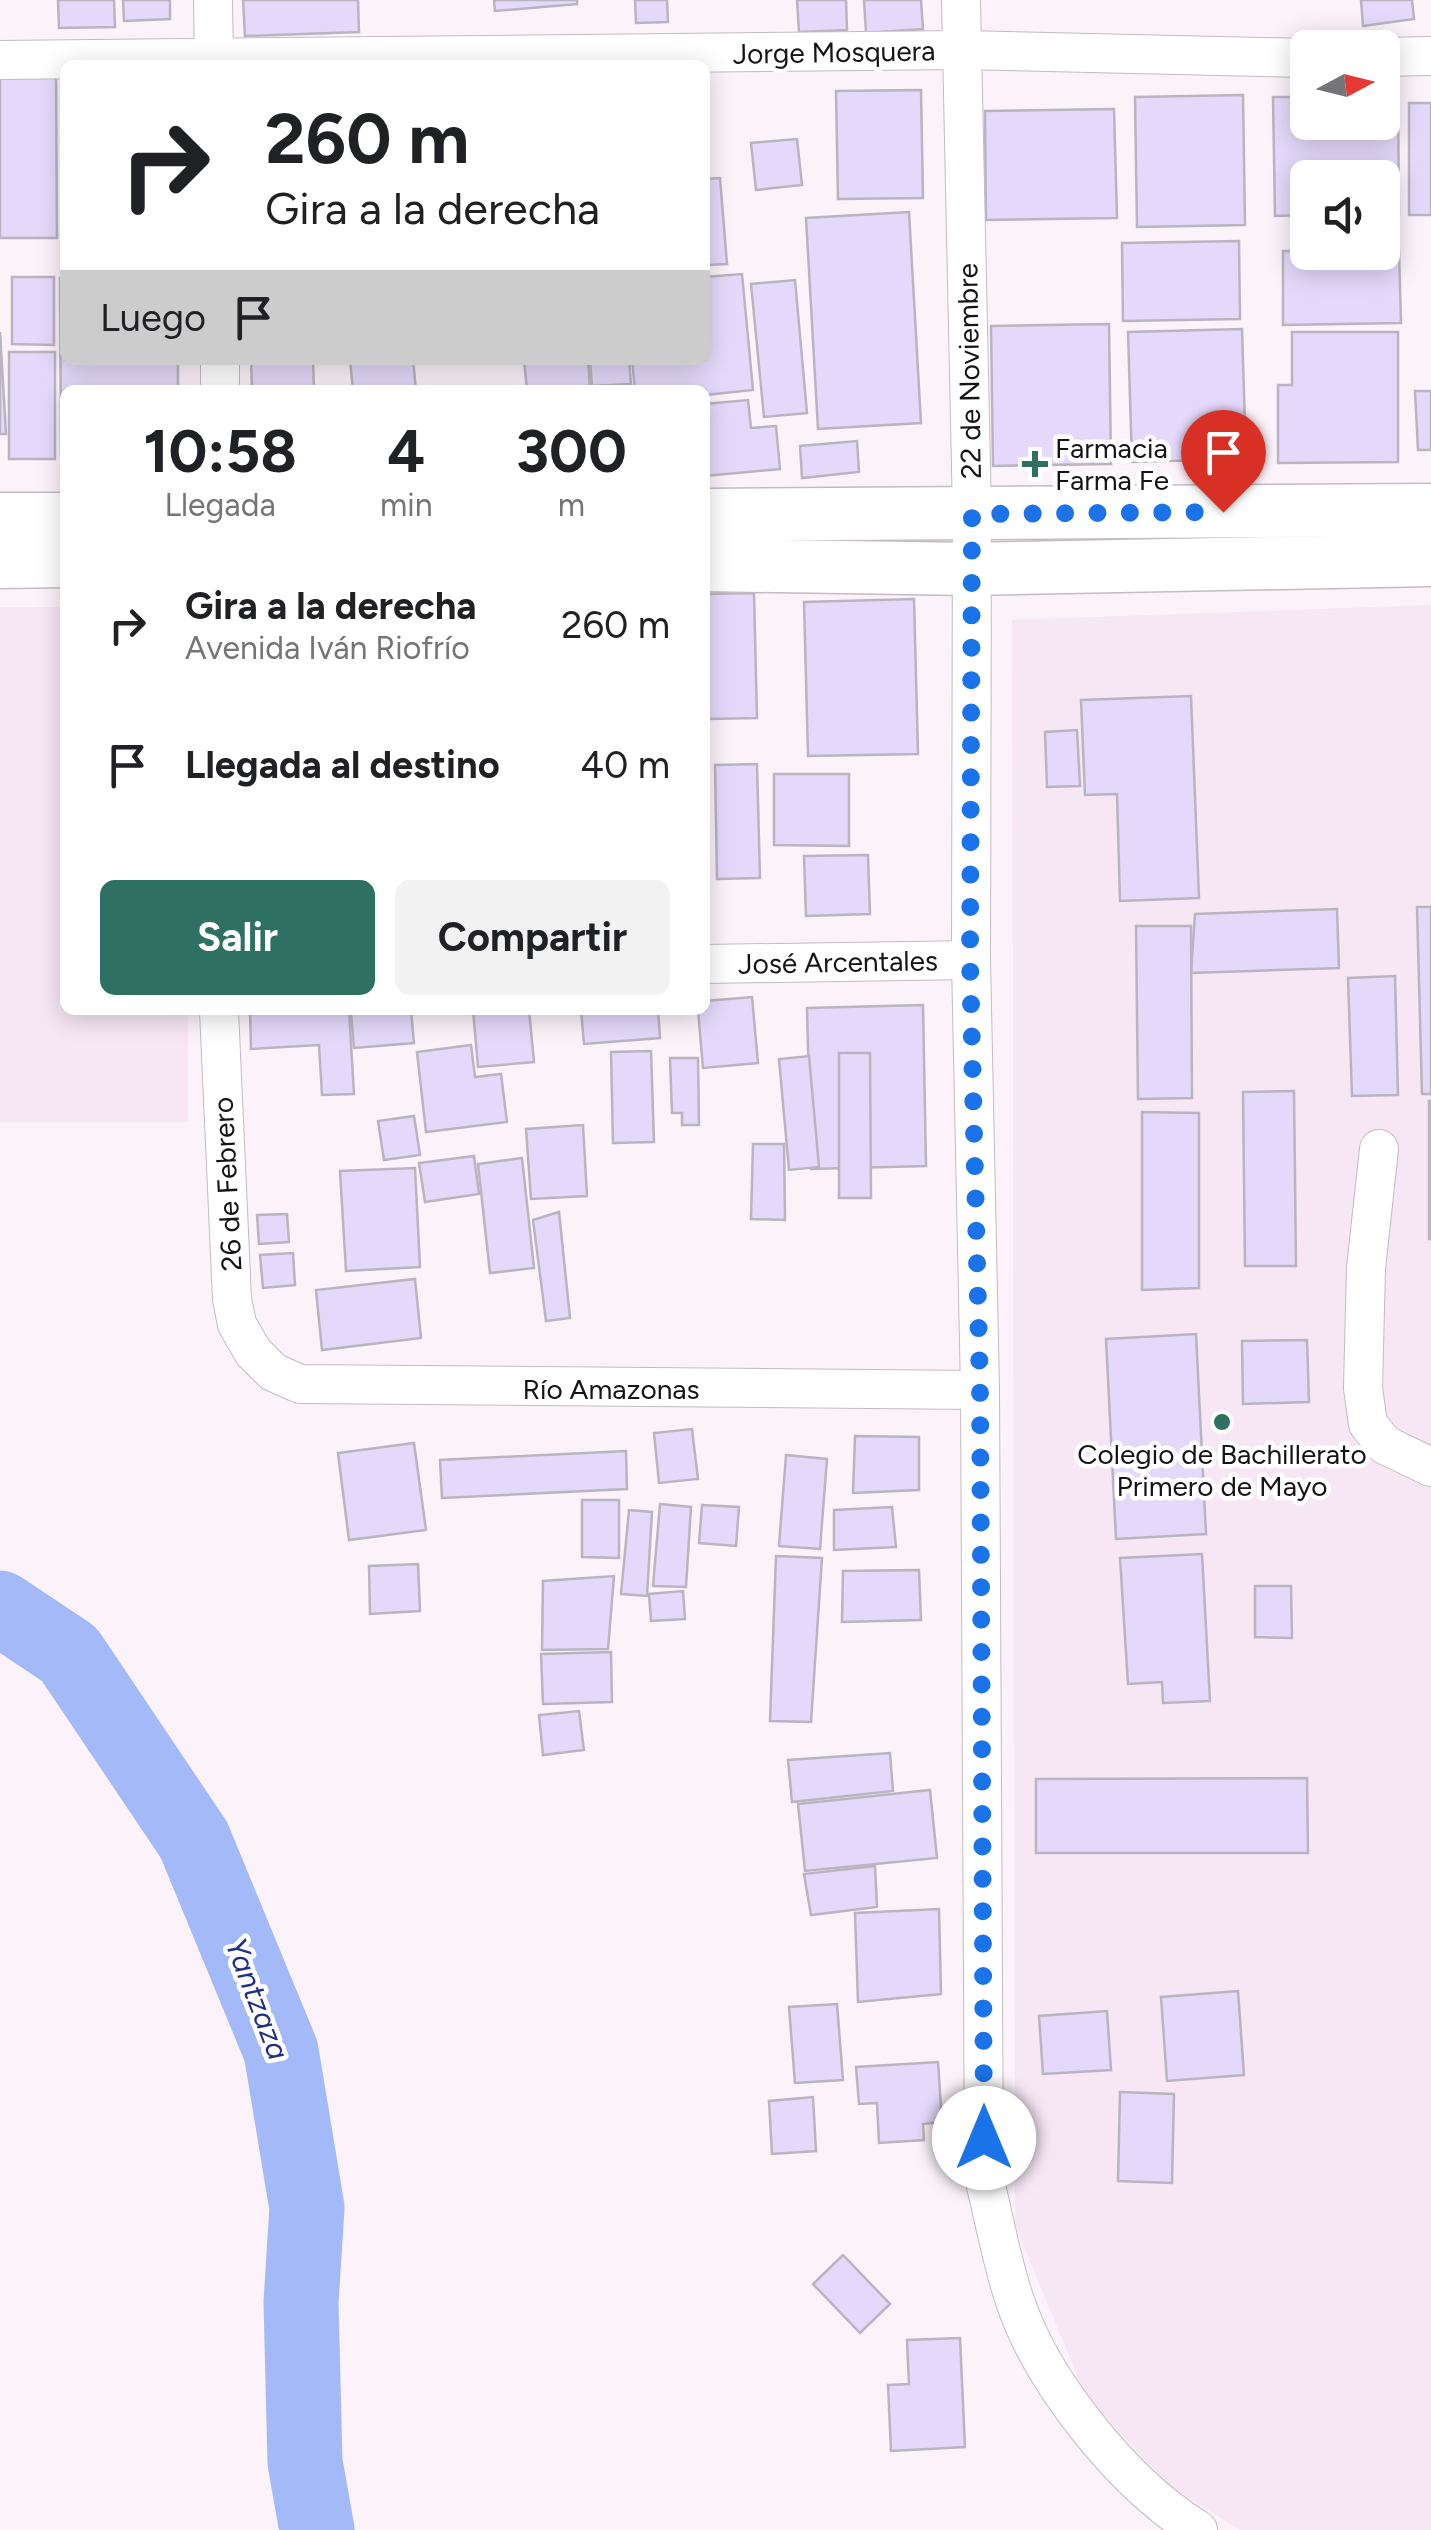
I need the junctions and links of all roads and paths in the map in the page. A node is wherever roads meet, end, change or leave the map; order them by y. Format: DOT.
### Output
graph roads {
  1 [pos="213,0"];
  2 [pos="961,0"];
  3 [pos="962,50"];
  4 [pos="1431,56"];
  5 [pos="1400,57"];
  6 [pos="1290,58"];
  7 [pos="0,60"];
  8 [pos="214,60"];
  9 [pos="339,60"];
  10 [pos="60,61"];
  11 [pos="1431,510"];
  12 [pos="972,514"];
  13 [pos="710,515"];
  14 [pos="0,519"];
  15 [pos="60,519"];
  16 [pos="1431,560"];
  17 [pos="0,562"];
  18 [pos="60,562"];
  19 [pos="710,565"];
  20 [pos="971,569"];
  21 [pos="970,960"];
  22 [pos="710,964"];
  23 [pos="219,1015"];
  24 [pos="1379,1149"];
  25 [pos="253,1352"];
  26 [pos="980,1390"];
  27 [pos="1431,1467"];
  28 [pos="1198,2530"];
  1 -- 8 [label="street"];
  2 -- 3 [label="street, 22 de Noviembre"];
  3 -- 6 [label="street, Jorge Mosquera"];
  3 -- 9 [label="street, Jorge Mosquera"];
  3 -- 12 [label="street, 22 de Noviembre"];
  4 -- 5 [label="street"];
  7 -- 10 [label="street, Jorge Mosquera"];
  11 -- 12 [label="main road"];
  12 -- 13 [label="main road"];
  12 -- 20 [label="street, 22 de Noviembre"];
  14 -- 15 [label="main road"];
  16 -- 20 [label="main road"];
  17 -- 18 [label="main road"];
  19 -- 20 [label="main road"];
  20 -- 21 [label="street, 22 de Noviembre"];
  21 -- 22 [label="street, José Arcentales"];
  21 -- 26 [label="street, 22 de Noviembre"];
  23 -- 25 [label="street, 26 de Febrero"];
  24 -- 27 [label="street"];
  25 -- 26 [label="street, Río Amazonas"];
  26 -- 28 [label="street, 22 de Noviembre"];
}
